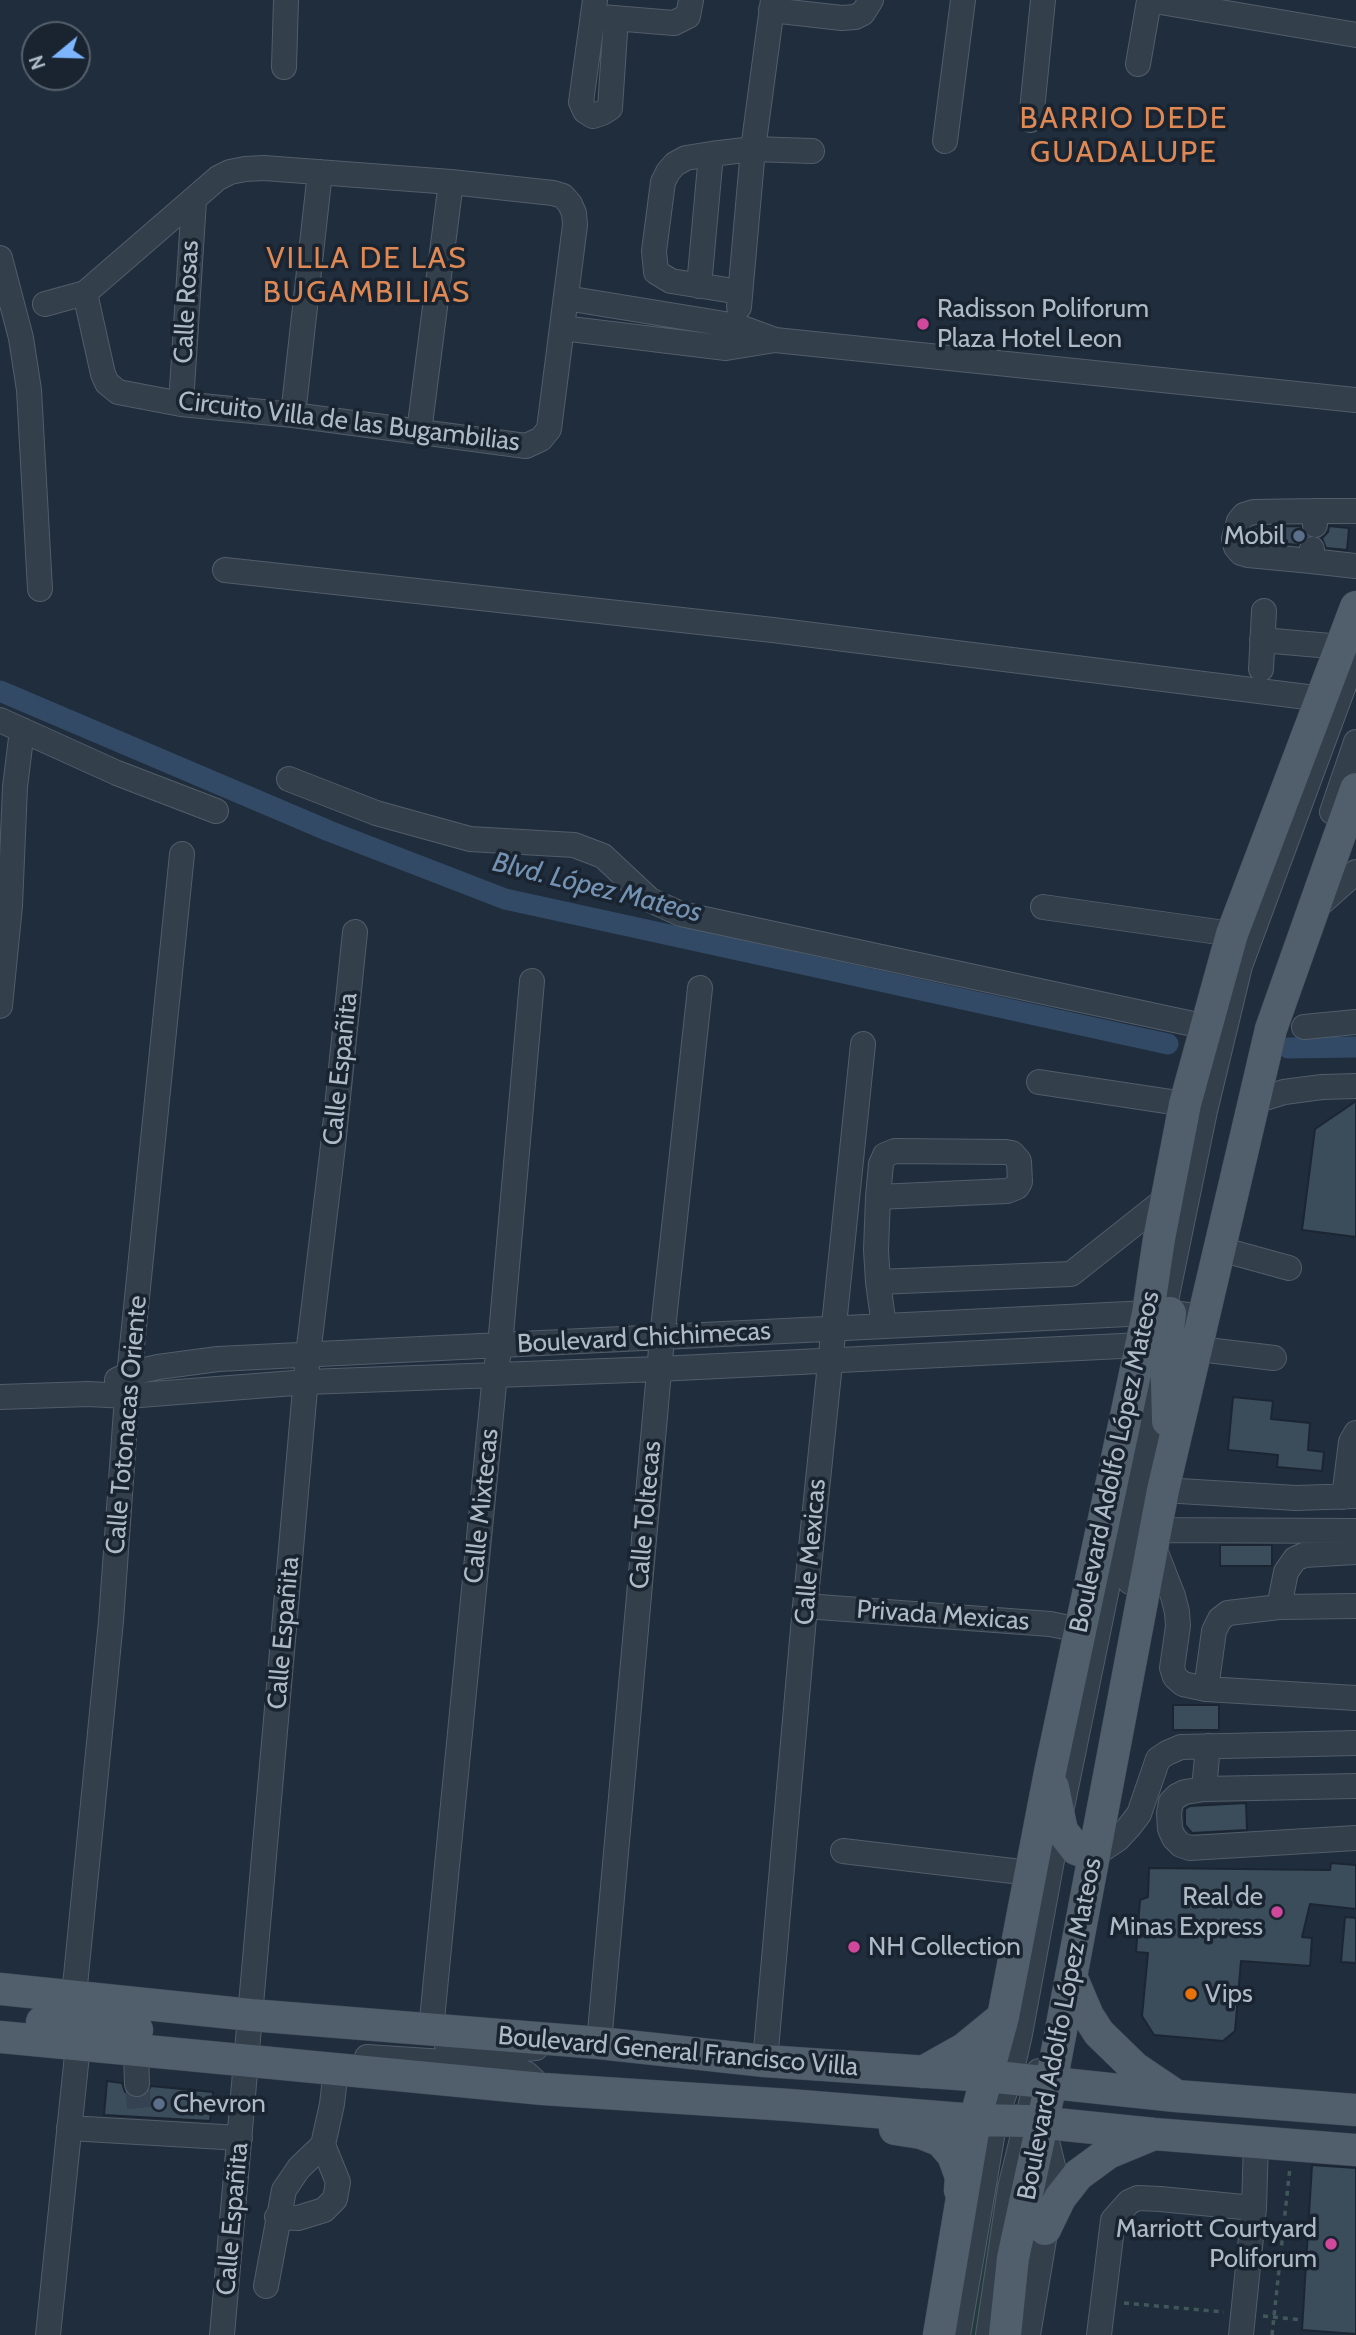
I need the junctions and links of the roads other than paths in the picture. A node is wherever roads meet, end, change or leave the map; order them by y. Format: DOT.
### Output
graph roads {
  1 [pos="286,0"];
  2 [pos="691,0"];
  3 [pos="871,0"];
  4 [pos="963,0"];
  5 [pos="1043,0"];
  6 [pos="1149,1"];
  7 [pos="772,5"];
  8 [pos="601,12"];
  9 [pos="1356,35"];
  10 [pos="1138,64"];
  11 [pos="284,67"];
  12 [pos="581,102"];
  13 [pos="1031,120"];
  14 [pos="945,141"];
  15 [pos="752,149"];
  16 [pos="812,151"];
  17 [pos="711,154"];
  18 [pos="320,172"];
  19 [pos="451,182"];
  20 [pos="194,201"];
  21 [pos="0,258"];
  22 [pos="699,286"];
  23 [pos="740,292"];
  24 [pos="85,293"];
  25 [pos="566,299"];
  26 [pos="45,304"];
  27 [pos="737,326"];
  28 [pos="562,328"];
  29 [pos="775,340"];
  30 [pos="1356,400"];
  31 [pos="181,404"];
  32 [pos="293,415"];
  33 [pos="419,432"];
  34 [pos="1356,511"];
  35 [pos="1356,566"];
  36 [pos="225,570"];
  37 [pos="40,589"];
  38 [pos="1356,607"];
  39 [pos="1264,611"];
  40 [pos="1262,640"];
  41 [pos="1349,650"];
  42 [pos="1261,669"];
  43 [pos="1323,699"];
  44 [pos="11,725"];
  45 [pos="1356,742"];
  46 [pos="289,779"];
  47 [pos="8,785"];
  48 [pos="1356,789"];
  49 [pos="216,811"];
  50 [pos="182,854"];
  51 [pos="1356,872"];
  52 [pos="1346,894"];
  53 [pos="1043,907"];
  54 [pos="1312,911"];
  55 [pos="355,932"];
  56 [pos="1232,934"];
  57 [pos="532,981"];
  58 [pos="700,988"];
  59 [pos="0,1006"];
  60 [pos="1356,1022"];
  61 [pos="1207,1027"];
  62 [pos="1304,1027"];
  63 [pos="863,1044"];
  64 [pos="1039,1082"];
  65 [pos="1356,1087"];
  66 [pos="1252,1102"];
  67 [pos="1185,1104"];
  68 [pos="878,1197"];
  69 [pos="1167,1198"];
  70 [pos="1220,1249"];
  71 [pos="1289,1268"];
  72 [pos="878,1282"];
  73 [pos="1175,1314"];
  74 [pos="884,1325"];
  75 [pos="833,1328"];
  76 [pos="662,1338"];
  77 [pos="499,1346"];
  78 [pos="1166,1346"];
  79 [pos="308,1355"];
  80 [pos="1274,1358"];
  81 [pos="829,1360"];
  82 [pos="659,1369"];
  83 [pos="495,1374"];
  84 [pos="307,1382"];
  85 [pos="129,1385"];
  86 [pos="1167,1392"];
  87 [pos="0,1397"];
  88 [pos="1356,1433"];
  89 [pos="1174,1446"];
  90 [pos="1163,1490"];
  91 [pos="1350,1497"];
  92 [pos="1356,1531"];
  93 [pos="1154,1538"];
  94 [pos="1356,1552"];
  95 [pos="805,1606"];
  96 [pos="1356,1606"];
  97 [pos="1279,1607"];
  98 [pos="1080,1630"];
  99 [pos="1206,1689"];
  100 [pos="1356,1698"];
  101 [pos="1356,1743"];
  102 [pos="1208,1746"];
  103 [pos="1050,1772"];
  104 [pos="1356,1786"];
  105 [pos="1204,1789"];
  106 [pos="1060,1817"];
  107 [pos="1356,1838"];
  108 [pos="843,1851"];
  109 [pos="1089,1855"];
  110 [pos="1030,1873"];
  111 [pos="1071,1976"];
  112 [pos="0,1989"];
  113 [pos="74,1996"];
  114 [pos="1003,2017"];
  115 [pos="4,2025"];
  116 [pos="431,2030"];
  117 [pos="247,2036"];
  118 [pos="560,2041"];
  119 [pos="599,2043"];
  120 [pos="78,2045"];
  121 [pos="136,2051"];
  122 [pos="765,2061"];
  123 [pos="336,2070"];
  124 [pos="923,2072"];
  125 [pos="1021,2080"];
  126 [pos="137,2084"];
  127 [pos="542,2089"];
  128 [pos="1176,2096"];
  129 [pos="789,2105"];
  130 [pos="1356,2110"];
  131 [pos="1009,2121"];
  132 [pos="69,2128"];
  133 [pos="1154,2134"];
  134 [pos="240,2138"];
  135 [pos="1256,2142"];
  136 [pos="323,2145"];
  137 [pos="1356,2150"];
  138 [pos="1254,2208"];
  139 [pos="277,2217"];
  140 [pos="1045,2229"];
  141 [pos="957,2234"];
  142 [pos="266,2286"];
  143 [pos="1242,2325"];
  144 [pos="48,2335"];
  145 [pos="222,2335"];
  146 [pos="939,2335"];
  147 [pos="958,2335"];
  148 [pos="988,2335"];
  149 [pos="1005,2335"];
  150 [pos="1028,2335"];
  151 [pos="1099,2335"];
  1 -- 11 [label="street"];
  2 -- 8 [label="street"];
  3 -- 7 [label="street"];
  4 -- 14 [label="street"];
  5 -- 13 [label="street"];
  6 -- 9 [label="street"];
  6 -- 10 [label="street"];
  7 -- 15 [label="street"];
  8 -- 12 [label="street"];
  15 -- 16 [label="street"];
  15 -- 17 [label="street"];
  15 -- 23 [label="street"];
  17 -- 22 [label="street"];
  17 -- 22 [label="street"];
  18 -- 19 [label="street, Circuito Villa de las Bugambilias"];
  18 -- 20 [label="street, Circuito Villa de las Bugambilias"];
  18 -- 32 [label="street"];
  19 -- 25 [label="street, Circuito Villa de las Bugambilias"];
  19 -- 33 [label="street"];
  20 -- 24 [label="street, Circuito Villa de las Bugambilias"];
  20 -- 31 [label="street, Calle Rosas"];
  21 -- 37 [label="street"];
  22 -- 23 [label="street"];
  23 -- 27 [label="street"];
  24 -- 26 [label="street, Circuito Villa de las Bugambilias"];
  24 -- 31 [label="street, Circuito Villa de las Bugambilias"];
  25 -- 27 [label="street"];
  25 -- 28 [label="street, Circuito Villa de las Bugambilias"];
  27 -- 29 [label="street"];
  28 -- 29 [label="street"];
  28 -- 33 [label="street, Circuito Villa de las Bugambilias"];
  29 -- 30 [label="street"];
  31 -- 32 [label="street, Circuito Villa de las Bugambilias"];
  32 -- 33 [label="street, Circuito Villa de las Bugambilias"];
  34 -- 35 [label="street"];
  36 -- 43 [label="street"];
  38 -- 41 [label="main road, Boulevard Adolfo López Mateos"];
  39 -- 40 [label="street"];
  40 -- 41 [label="street"];
  40 -- 42 [label="street"];
  41 -- 43 [label="main road, Boulevard Adolfo López Mateos"];
  41 -- 73 [label="street"];
  43 -- 56 [label="main road, Boulevard Adolfo López Mateos"];
  44 -- 47 [label="street"];
  44 -- 49 [label="street"];
  45 -- 73 [label="street"];
  46 -- 61 [label="street"];
  47 -- 59 [label="street"];
  48 -- 54 [label="main road, Boulevard Adolfo López Mateos"];
  50 -- 85 [label="street, Calle Totonacas Oriente"];
  51 -- 52 [label="street"];
  52 -- 54 [label="street"];
  53 -- 56 [label="street"];
  54 -- 66 [label="main road, Boulevard Adolfo López Mateos"];
  55 -- 79 [label="street, Calle Españita"];
  56 -- 61 [label="main road, Boulevard Adolfo López Mateos"];
  57 -- 77 [label="street, Calle Mixtecas"];
  58 -- 76 [label="street, Calle Toltecas"];
  60 -- 62 [label="street"];
  61 -- 67 [label="main road, Boulevard Adolfo López Mateos"];
  63 -- 75 [label="street, Calle Mexicas"];
  64 -- 67 [label="street"];
  65 -- 66 [label="street"];
  66 -- 70 [label="main road, Boulevard Adolfo López Mateos"];
  67 -- 69 [label="main road, Boulevard Adolfo López Mateos"];
  68 -- 68 [label="street"];
  68 -- 72 [label="street"];
  69 -- 72 [label="street"];
  69 -- 73 [label="main road, Boulevard Adolfo López Mateos"];
  70 -- 71 [label="street"];
  70 -- 73 [label="main road, Boulevard Adolfo López Mateos"];
  72 -- 74 [label="street"];
  73 -- 74 [label="street, Boulevard Chichimecas"];
  73 -- 78 [label="main road, Boulevard Adolfo López Mateos"];
  73 -- 78 [label="main road, Boulevard Adolfo López Mateos"];
  74 -- 75 [label="street, Boulevard Chichimecas"];
  75 -- 76 [label="street, Boulevard Chichimecas"];
  75 -- 81 [label="street, Calle Mexicas"];
  76 -- 77 [label="street, Boulevard Chichimecas"];
  76 -- 82 [label="street, Calle Toltecas"];
  77 -- 79 [label="street, Boulevard Chichimecas"];
  77 -- 83 [label="street, Calle Mixtecas"];
  78 -- 80 [label="street, Boulevard Chichimecas"];
  78 -- 81 [label="street, Boulevard Chichimecas"];
  78 -- 86 [label="main road"];
  78 -- 89 [label="main road, Boulevard Adolfo López Mateos"];
  78 -- 98 [label="main road, Boulevard Adolfo López Mateos"];
  78 -- 106 [label="street"];
  79 -- 84 [label="street, Calle Españita"];
  79 -- 85 [label="street, Boulevard Chichimecas"];
  81 -- 82 [label="street, Boulevard Chichimecas"];
  81 -- 95 [label="street, Calle Mexicas"];
  82 -- 83 [label="street, Boulevard Chichimecas"];
  82 -- 119 [label="street, Calle Toltecas"];
  83 -- 84 [label="street, Boulevard Chichimecas"];
  83 -- 116 [label="street, Calle Mixtecas"];
  84 -- 85 [label="street, Boulevard Chichimecas"];
  84 -- 117 [label="street, Calle Españita"];
  85 -- 87 [label="street, Boulevard Chichimecas"];
  85 -- 113 [label="street, Calle Totonacas Oriente"];
  86 -- 89 [label="main road"];
  86 -- 109 [label="street"];
  88 -- 91 [label="street"];
  89 -- 90 [label="main road, Boulevard Adolfo López Mateos"];
  90 -- 91 [label="street"];
  90 -- 93 [label="main road, Boulevard Adolfo López Mateos"];
  92 -- 93 [label="street"];
  93 -- 99 [label="street"];
  93 -- 109 [label="main road, Boulevard Adolfo López Mateos"];
  94 -- 97 [label="street"];
  95 -- 98 [label="street, Privada Mexicas"];
  95 -- 122 [label="street, Calle Mexicas"];
  96 -- 97 [label="street"];
  97 -- 99 [label="street"];
  98 -- 103 [label="main road, Boulevard Adolfo López Mateos"];
  99 -- 100 [label="street"];
  101 -- 102 [label="street"];
  102 -- 105 [label="street"];
  102 -- 109 [label="street"];
  103 -- 106 [label="main road"];
  103 -- 110 [label="main road, Boulevard Adolfo López Mateos"];
  104 -- 105 [label="street"];
  105 -- 107 [label="street"];
  106 -- 109 [label="main road"];
  106 -- 125 [label="street"];
  108 -- 110 [label="street"];
  109 -- 111 [label="main road, Boulevard Adolfo López Mateos"];
  109 -- 125 [label="street"];
  110 -- 114 [label="main road, Boulevard Adolfo López Mateos"];
  111 -- 125 [label="main road, Boulevard Adolfo López Mateos"];
  111 -- 128 [label="main road"];
  112 -- 113 [label="main road, Boulevard General Francisco Villa"];
  113 -- 117 [label="main road, Boulevard General Francisco Villa"];
  114 -- 124 [label="main road"];
  114 -- 125 [label="main road, Boulevard Adolfo López Mateos"];
  115 -- 117 [label="main road"];
  115 -- 120 [label="main road, Boulevard General Francisco Villa"];
  116 -- 117 [label="main road, Boulevard General Francisco Villa"];
  116 -- 118 [label="main road, Boulevard General Francisco Villa"];
  117 -- 118 [label="street"];
  117 -- 121 [label="main road, Boulevard General Francisco Villa"];
  117 -- 123 [label="main road, Boulevard General Francisco Villa"];
  117 -- 127 [label="street"];
  117 -- 134 [label="street, Calle Españita"];
  118 -- 119 [label="main road, Boulevard General Francisco Villa"];
  119 -- 122 [label="main road, Boulevard General Francisco Villa"];
  120 -- 121 [label="main road, Boulevard General Francisco Villa"];
  120 -- 132 [label="street"];
  121 -- 126 [label="street"];
  122 -- 124 [label="main road, Boulevard General Francisco Villa"];
  123 -- 127 [label="main road, Boulevard General Francisco Villa"];
  123 -- 136 [label="street"];
  124 -- 125 [label="main road, Boulevard General Francisco Villa"];
  125 -- 128 [label="main road, Boulevard General Francisco Villa"];
  125 -- 131 [label="main road, Boulevard Adolfo López Mateos"];
  125 -- 131 [label="main road, Boulevard Adolfo López Mateos"];
  127 -- 129 [label="main road, Boulevard General Francisco Villa"];
  128 -- 130 [label="main road, Boulevard General Francisco Villa"];
  129 -- 131 [label="main road, Boulevard General Francisco Villa"];
  129 -- 141 [label="main road"];
  131 -- 133 [label="main road, Boulevard General Francisco Villa"];
  131 -- 140 [label="street"];
  131 -- 141 [label="main road, Boulevard Adolfo López Mateos"];
  131 -- 147 [label="street"];
  131 -- 148 [label="street"];
  131 -- 149 [label="main road, Boulevard Adolfo López Mateos"];
  132 -- 134 [label="street"];
  132 -- 144 [label="street"];
  133 -- 135 [label="main road, Boulevard General Francisco Villa"];
  133 -- 140 [label="main road"];
  134 -- 145 [label="street, Calle Españita"];
  135 -- 137 [label="main road, Boulevard General Francisco Villa"];
  135 -- 138 [label="street"];
  136 -- 139 [label="street"];
  136 -- 139 [label="street"];
  138 -- 143 [label="street"];
  138 -- 151 [label="street"];
  139 -- 142 [label="street"];
  140 -- 150 [label="street"];
  141 -- 146 [label="main road, Boulevard Adolfo López Mateos"];
}
